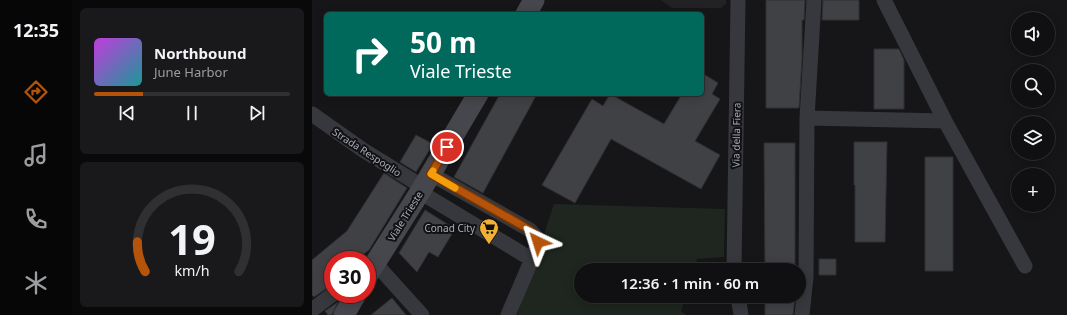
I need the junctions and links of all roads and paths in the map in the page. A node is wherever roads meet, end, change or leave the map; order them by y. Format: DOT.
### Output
graph roads {
  1 [pos="534,0"];
  2 [pos="738,0"];
  3 [pos="814,0"];
  4 [pos="884,0"];
  5 [pos="527,12"];
  6 [pos="477,96"];
  7 [pos="312,114"];
  8 [pos="807,118"];
  9 [pos="945,121"];
  10 [pos="425,185"];
  11 [pos="531,259"];
  12 [pos="376,260"];
  13 [pos="734,263"];
  14 [pos="1025,266"];
  15 [pos="376,274"];
  16 [pos="350,303"];
  17 [pos="739,303"];
  18 [pos="312,310"];
  19 [pos="422,315"];
  20 [pos="508,315"];
  21 [pos="741,315"];
  22 [pos="802,315"];
  1 -- 5 [label="main road"];
  2 -- 13 [label="street, Via della Fiera"];
  3 -- 8 [label="street"];
  4 -- 9 [label="street"];
  6 -- 10 [label="main road, Viale Trieste"];
  7 -- 10 [label="street, Strada Respoglio"];
  8 -- 9 [label="street"];
  8 -- 22 [label="street"];
  9 -- 14 [label="street"];
  10 -- 11 [label="street"];
  10 -- 11 [label="street"];
  10 -- 12 [label="main road, Viale Trieste"];
  11 -- 20 [label="street"];
  15 -- 19 [label="street"];
  16 -- 18 [label="street"];
  17 -- 21 [label="street"];
}
